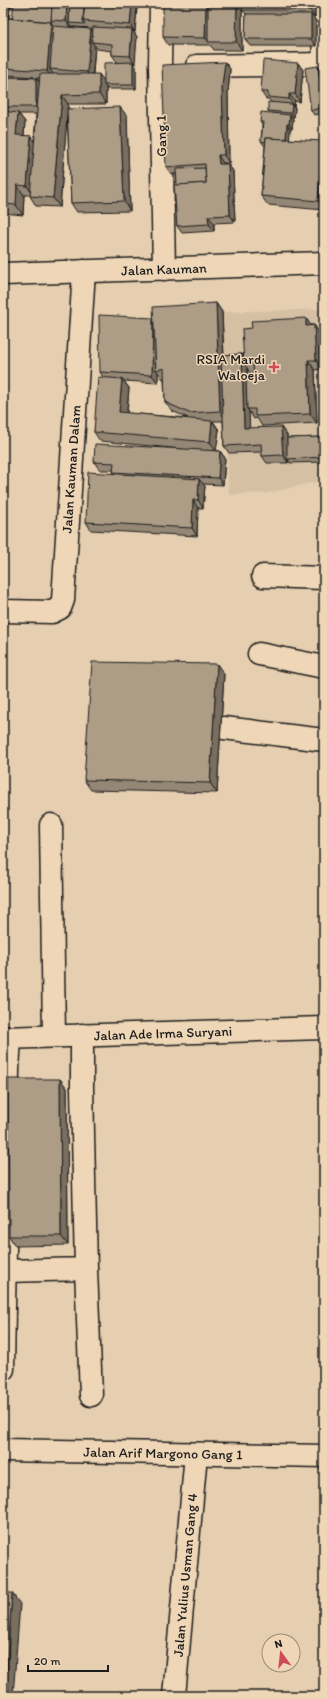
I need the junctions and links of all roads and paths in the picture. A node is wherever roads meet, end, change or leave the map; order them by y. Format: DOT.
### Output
graph roads {
  1 [pos="160,3"];
  2 [pos="322,3"];
  3 [pos="324,64"];
  4 [pos="160,66"];
  5 [pos="324,263"];
  6 [pos="164,269"];
  7 [pos="84,271"];
  8 [pos="3,274"];
  9 [pos="263,576"];
  10 [pos="324,578"];
  11 [pos="3,611"];
  12 [pos="259,654"];
  13 [pos="324,667"];
  14 [pos="224,728"];
  15 [pos="324,740"];
  16 [pos="51,825"];
  17 [pos="324,1028"];
  18 [pos="82,1035"];
  19 [pos="54,1036"];
  20 [pos="7,1038"];
  21 [pos="86,1269"];
  22 [pos="5,1271"];
  23 [pos="3,1369"];
  24 [pos="91,1395"];
  25 [pos="3,1450"];
  26 [pos="196,1454"];
  27 [pos="324,1456"];
  28 [pos="174,1696"];
  1 -- 4 [label="street, Gang 1"];
  2 -- 3 [label="street"];
  3 -- 4 [label="street"];
  4 -- 6 [label="street, Gang 1"];
  5 -- 6 [label="street, Jalan Kauman"];
  6 -- 7 [label="street, Jalan Kauman"];
  7 -- 8 [label="street, Jalan Kauman"];
  7 -- 11 [label="street, Jalan Kauman Dalam"];
  9 -- 10 [label="street"];
  12 -- 13 [label="street"];
  14 -- 15 [label="street"];
  16 -- 19 [label="street"];
  17 -- 18 [label="street, Jalan Ade Irma Suryani"];
  18 -- 19 [label="street, Jalan Ade Irma Suryani"];
  18 -- 21 [label="street"];
  19 -- 20 [label="street, Jalan Ade Irma Suryani"];
  20 -- 22 [label="street"];
  21 -- 22 [label="street"];
  21 -- 24 [label="street"];
  22 -- 23 [label="street"];
  25 -- 26 [label="street, Jalan Arif Margono Gang 1"];
  26 -- 27 [label="street, Jalan Arif Margono Gang 1"];
  26 -- 28 [label="street, Jalan Yulius Usman Gang 4"];
}
